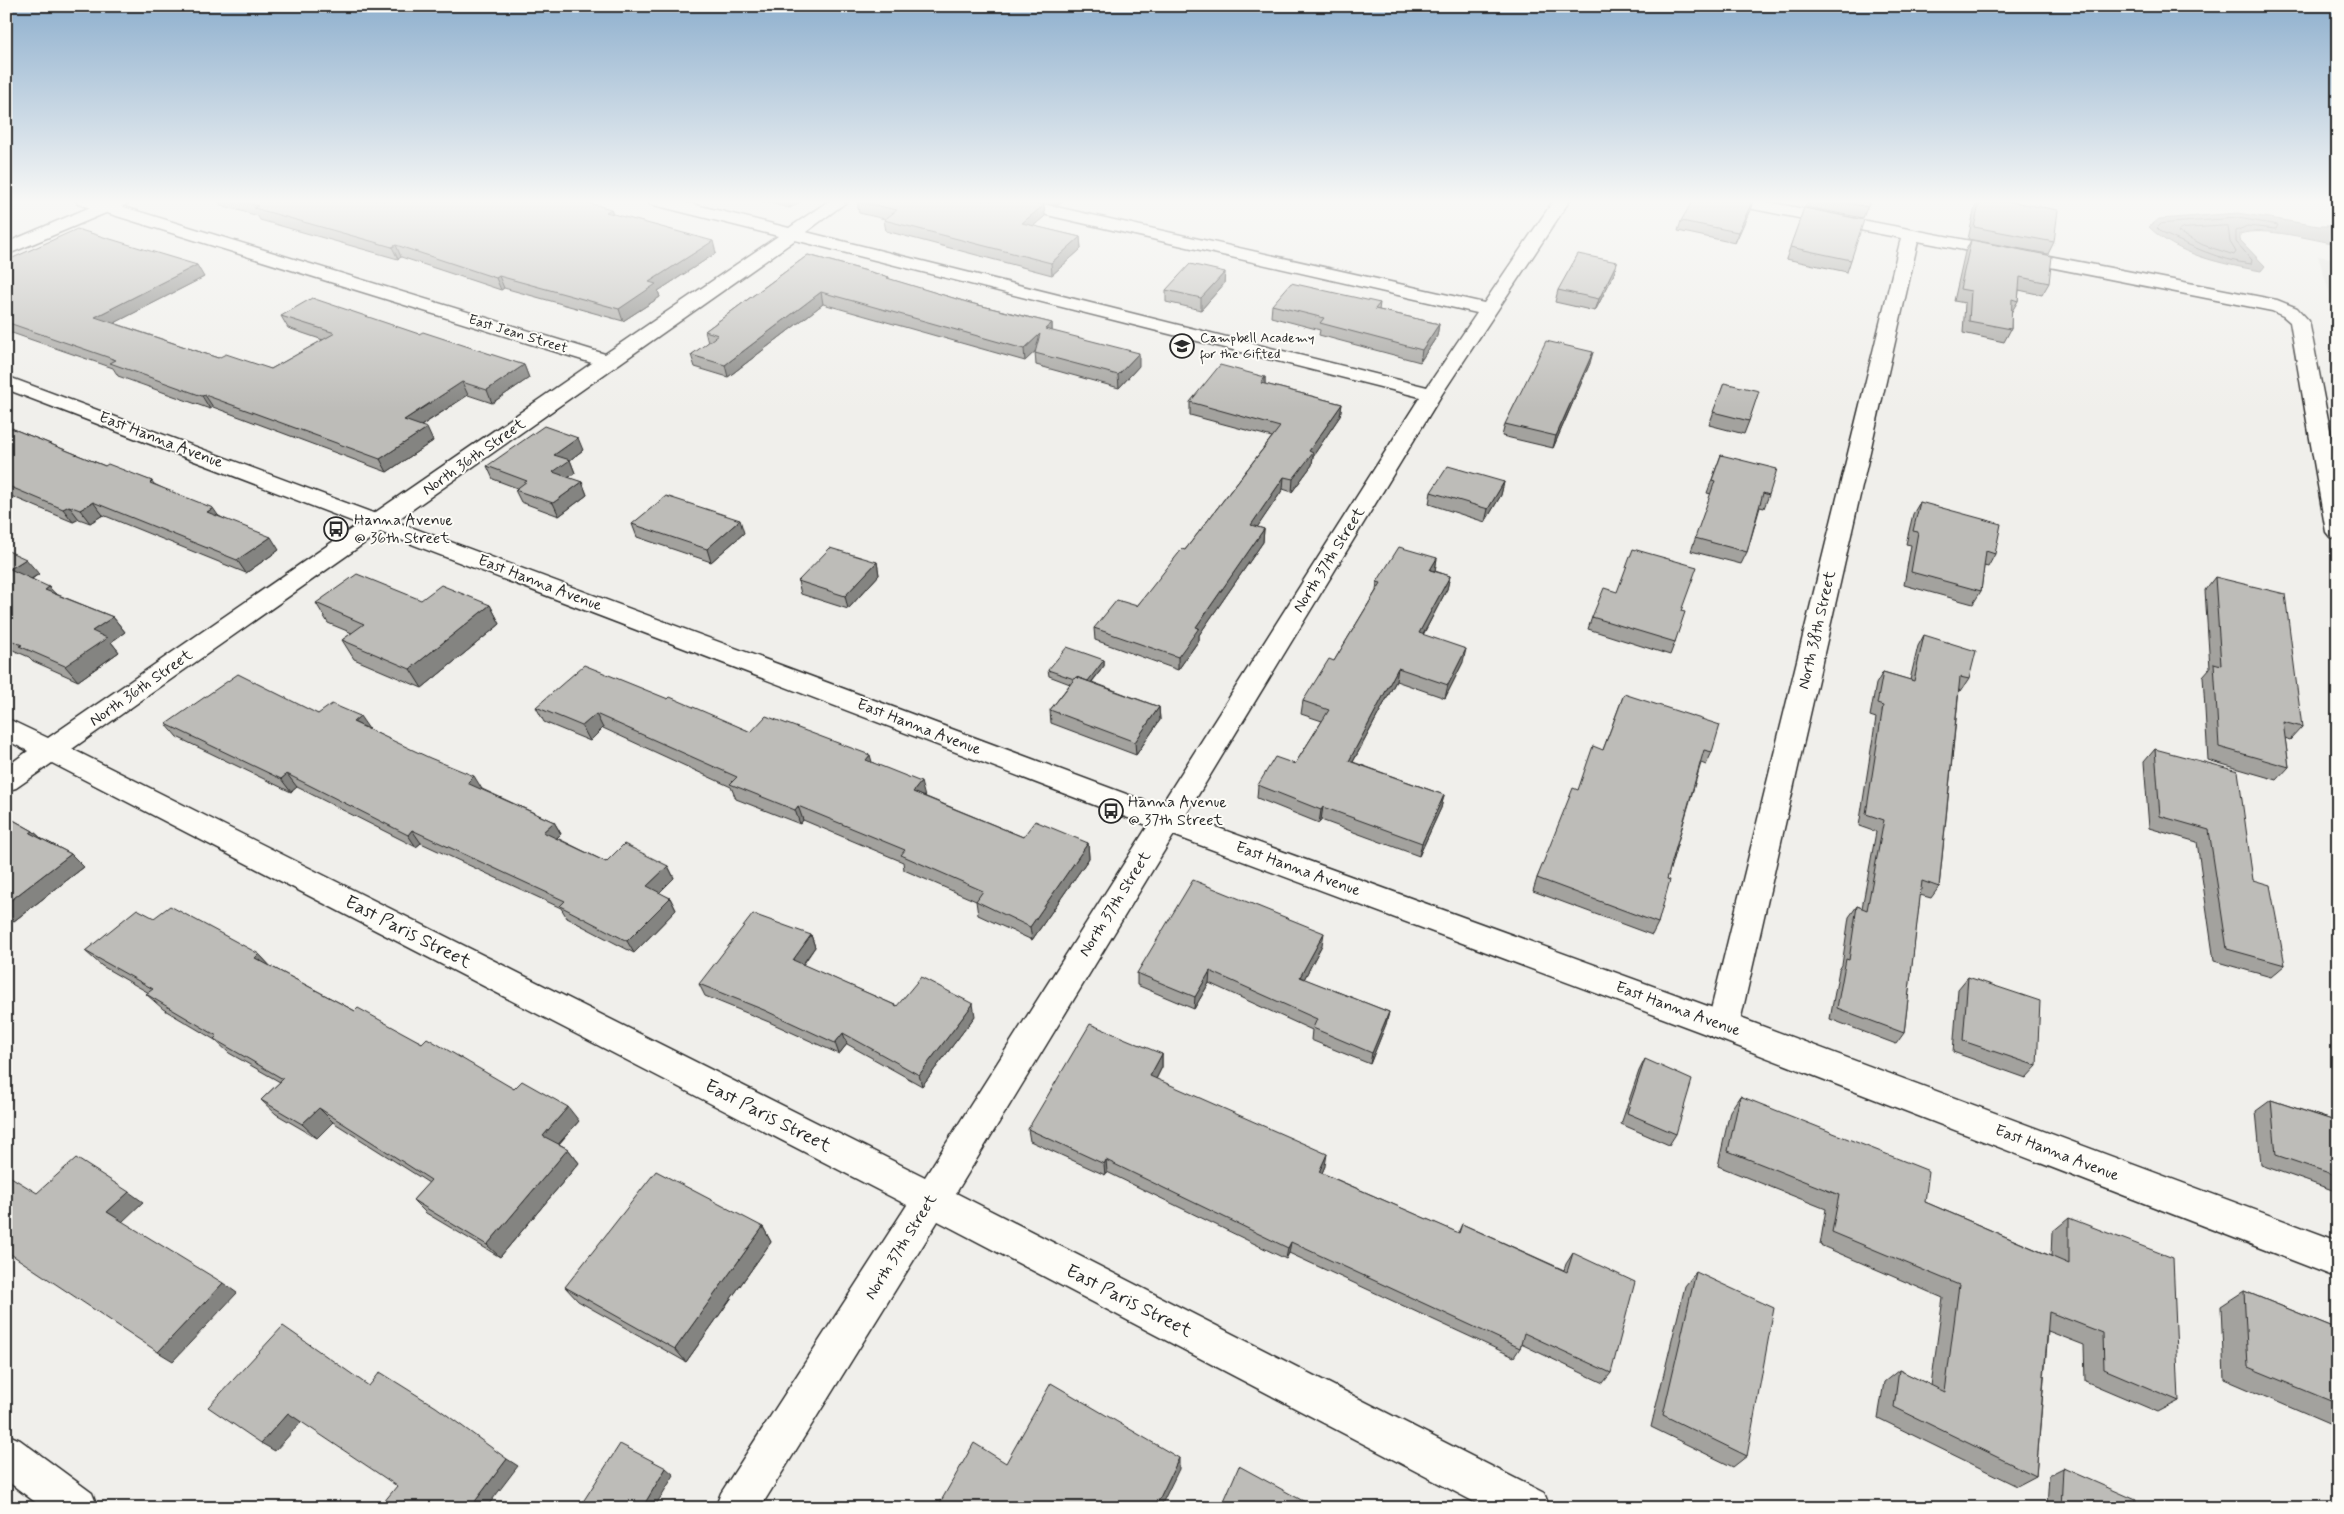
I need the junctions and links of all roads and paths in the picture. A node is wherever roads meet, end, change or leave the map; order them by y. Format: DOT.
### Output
graph roads {
  1 [pos="324,271"];
  2 [pos="740,271"];
  3 [pos="939,271"];
  4 [pos="1316,271"];
  5 [pos="1516,271"];
  6 [pos="1902,271"];
  7 [pos="2097,271"];
  8 [pos="1490,310"];
  9 [pos="609,362"];
  10 [pos="6,382"];
  11 [pos="1432,394"];
  12 [pos="380,522"];
  13 [pos="2338,532"];
  14 [pos="6,728"];
  15 [pos="51,750"];
  16 [pos="6,781"];
  17 [pos="1167,821"];
  18 [pos="1723,1026"];
  19 [pos="932,1199"];
  20 [pos="2338,1260"];
  21 [pos="6,1454"];
  22 [pos="77,1508"];
  23 [pos="736,1508"];
  24 [pos="1529,1508"];
  1 -- 9 [label="street, East Jean Street"];
  2 -- 9 [label="street, North 36th Street"];
  3 -- 11 [label="street"];
  4 -- 8 [label="street"];
  5 -- 8 [label="street, North 37th Street"];
  6 -- 18 [label="street, North 38th Street"];
  7 -- 13 [label="street"];
  8 -- 11 [label="street, North 37th Street"];
  9 -- 12 [label="street, North 36th Street"];
  10 -- 12 [label="street, East Hanna Avenue"];
  11 -- 17 [label="street, North 37th Street"];
  12 -- 15 [label="street, North 36th Street"];
  12 -- 17 [label="street, East Hanna Avenue"];
  14 -- 15 [label="street, East Paris Street"];
  15 -- 16 [label="street, North 36th Street"];
  15 -- 19 [label="street, East Paris Street"];
  17 -- 18 [label="street, East Hanna Avenue"];
  17 -- 19 [label="street, North 37th Street"];
  18 -- 20 [label="street, East Hanna Avenue"];
  19 -- 23 [label="street, North 37th Street"];
  19 -- 24 [label="street, East Paris Street"];
  21 -- 22 [label="street"];
}
